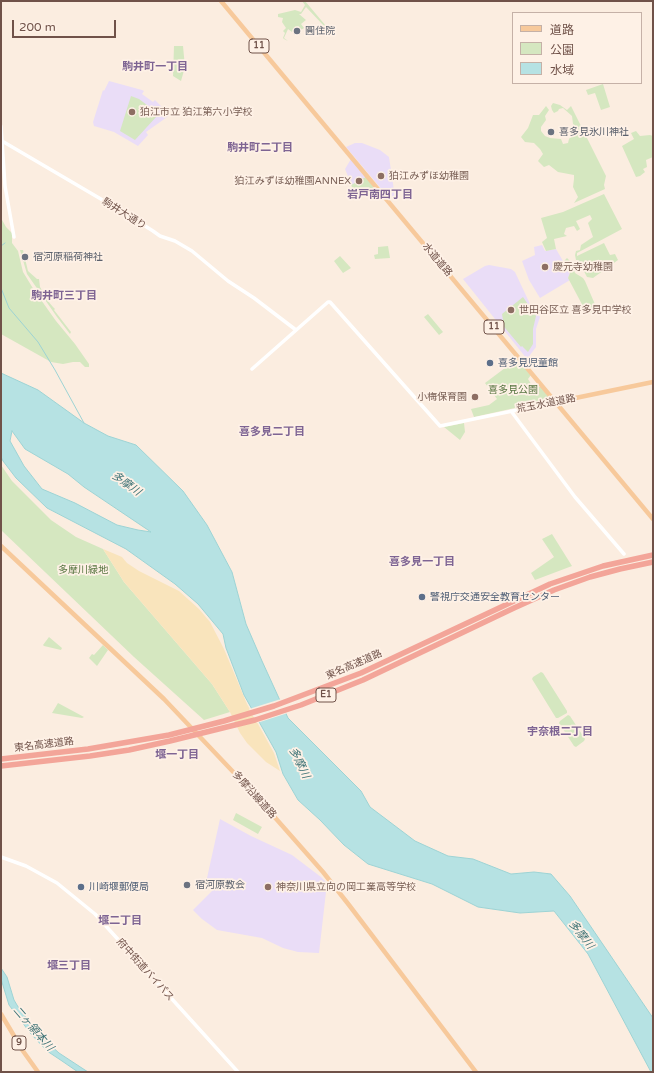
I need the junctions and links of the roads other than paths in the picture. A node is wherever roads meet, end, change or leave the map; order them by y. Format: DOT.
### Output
graph roads {
  1 [pos="221,1"];
  2 [pos="1,126"];
  3 [pos="2,141"];
  4 [pos="14,237"];
  5 [pos="296,330"];
  6 [pos="252,369"];
  7 [pos="653,382"];
  8 [pos="556,402"];
  9 [pos="511,411"];
  10 [pos="653,519"];
  11 [pos="1,546"];
  12 [pos="624,554"];
  13 [pos="653,555"];
  14 [pos="653,562"];
  15 [pos="1,759"];
  16 [pos="1,766"];
  17 [pos="1,857"];
  18 [pos="1,1014"];
  19 [pos="38,1072"];
  20 [pos="238,1072"];
  21 [pos="476,1072"];
  1 -- 8 [label="main road, 水道道路 / 11"];
  2 -- 3 [label="street"];
  3 -- 4 [label="street"];
  3 -- 5 [label="street, 駒井大通り"];
  5 -- 6 [label="street"];
  5 -- 9 [label="street, 荒玉水道道路"];
  7 -- 8 [label="main road, 荒玉水道道路"];
  8 -- 9 [label="street, 荒玉水道道路"];
  8 -- 10 [label="main road, 水道道路 / 11"];
  9 -- 12 [label="street"];
  11 -- 21 [label="main road, 多摩沿線道路"];
  13 -- 15 [label="highway, 東名高速道路 / E1"];
  14 -- 16 [label="highway, 東名高速道路 / E1"];
  17 -- 20 [label="street, 府中街道バイパス"];
  18 -- 19 [label="main road, 9"];
}
